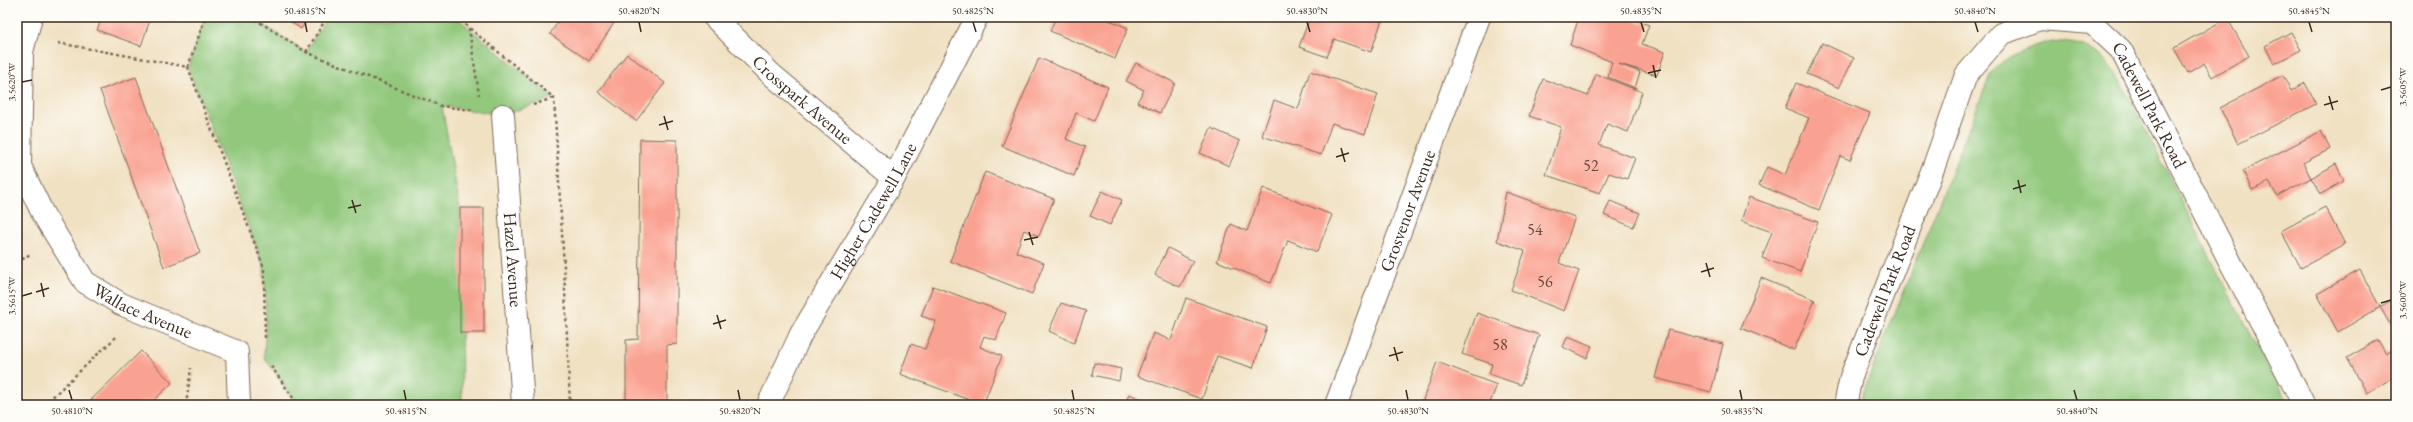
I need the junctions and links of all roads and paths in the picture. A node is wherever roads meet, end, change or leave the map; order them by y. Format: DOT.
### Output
graph roads {
  1 [pos="327,17"];
  2 [pos="456,17"];
  3 [pos="714,17"];
  4 [pos="977,17"];
  5 [pos="1479,17"];
  6 [pos="205,18"];
  7 [pos="28,27"];
  8 [pos="469,28"];
  9 [pos="306,52"];
  10 [pos="188,67"];
  11 [pos="481,112"];
  12 [pos="503,115"];
  13 [pos="894,178"];
  14 [pos="142,313"];
  15 [pos="195,335"];
  16 [pos="264,344"];
  17 [pos="44,405"];
  18 [pos="186,405"];
  19 [pos="239,405"];
  20 [pos="522,405"];
  21 [pos="570,405"];
  22 [pos="768,405"];
  23 [pos="1336,405"];
  24 [pos="1845,405"];
  25 [pos="2304,405"];
  1 -- 9 [label="path"];
  2 -- 8 [label="path"];
  3 -- 13 [label="street, Crosspark Avenue"];
  4 -- 13 [label="street, Higher Cadewell Lane"];
  5 -- 23 [label="street, Grosvenor Avenue"];
  6 -- 9 [label="path"];
  6 -- 10 [label="path"];
  7 -- 10 [label="path"];
  7 -- 14 [label="street, Wallace Avenue"];
  8 -- 11 [label="path"];
  8 -- 21 [label="path"];
  9 -- 11 [label="path"];
  10 -- 16 [label="path"];
  11 -- 12 [label="path"];
  12 -- 20 [label="street, Hazel Avenue"];
  13 -- 22 [label="street, Higher Cadewell Lane"];
  14 -- 15 [label="street, Wallace Avenue"];
  14 -- 17 [label="path"];
  15 -- 18 [label="path"];
  15 -- 19 [label="street, Wallace Avenue"];
  24 -- 25 [label="street, Cadewell Park Road"];
}
